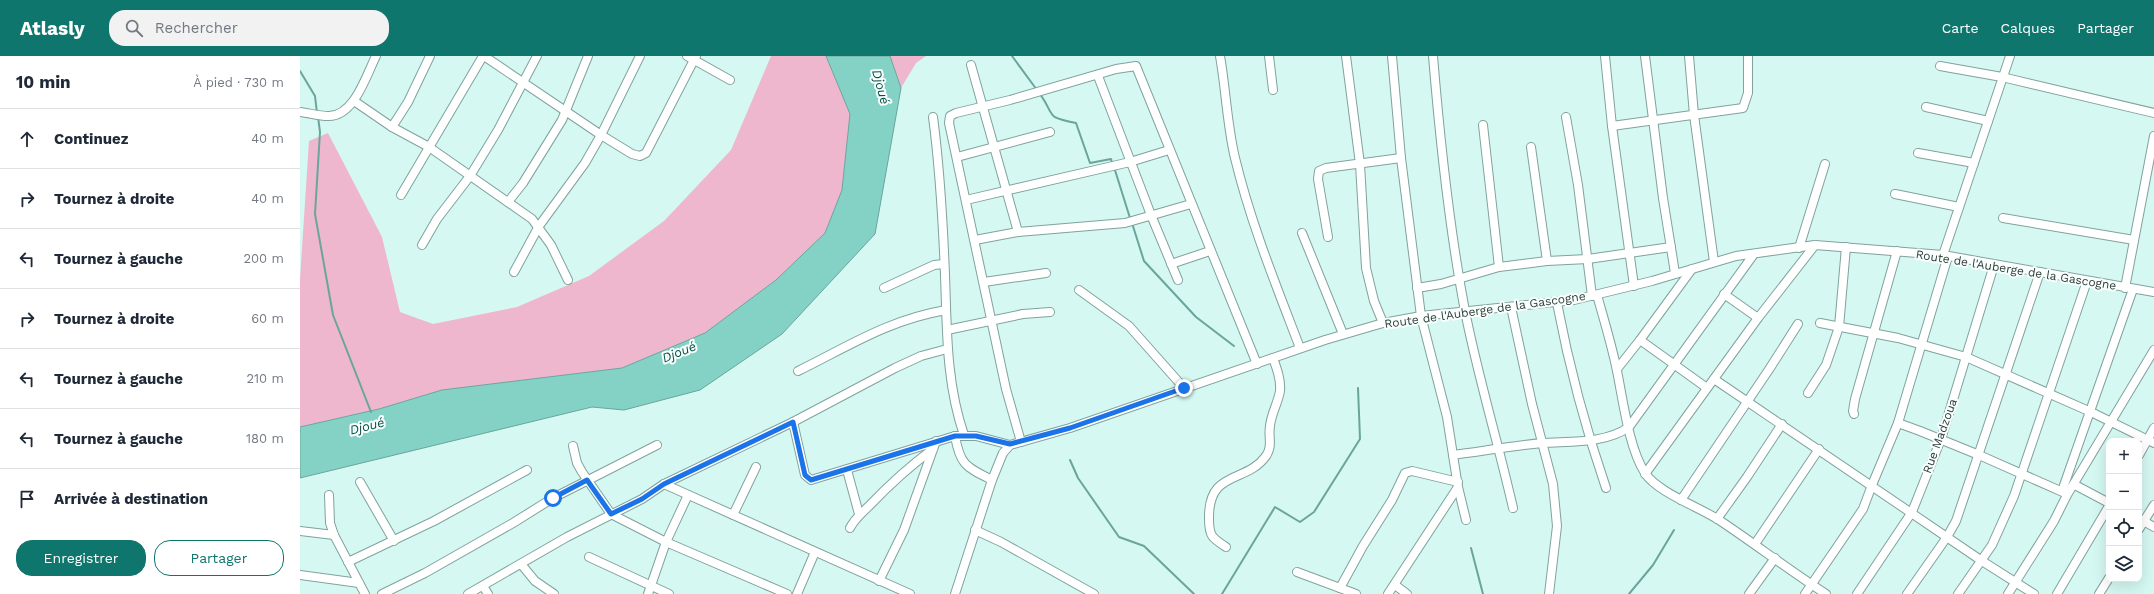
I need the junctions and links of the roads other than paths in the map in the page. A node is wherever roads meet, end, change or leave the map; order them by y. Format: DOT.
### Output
graph roads {
  1 [pos="376,56"];
  2 [pos="430,56"];
  3 [pos="484,56"];
  4 [pos="537,56"];
  5 [pos="588,56"];
  6 [pos="640,56"];
  7 [pos="1220,56"];
  8 [pos="1270,56"];
  9 [pos="1346,56"];
  10 [pos="1392,56"];
  11 [pos="1433,56"];
  12 [pos="1605,56"];
  13 [pos="1645,56"];
  14 [pos="1689,56"];
  15 [pos="1748,56"];
  16 [pos="2010,56"];
  17 [pos="692,57"];
  18 [pos="971,65"];
  19 [pos="1940,66"];
  20 [pos="1098,76"];
  21 [pos="2002,77"];
  22 [pos="730,80"];
  23 [pos="523,82"];
  24 [pos="1273,90"];
  25 [pos="354,101"];
  26 [pos="982,107"];
  27 [pos="1926,107"];
  28 [pos="566,111"];
  29 [pos="300,112"];
  30 [pos="2154,113"];
  31 [pos="1694,115"];
  32 [pos="933,117"];
  33 [pos="1566,117"];
  34 [pos="1652,120"];
  35 [pos="1988,121"];
  36 [pos="1483,125"];
  37 [pos="1612,126"];
  38 [pos="392,127"];
  39 [pos="1050,132"];
  40 [pos="601,135"];
  41 [pos="2154,136"];
  42 [pos="429,147"];
  43 [pos="1531,147"];
  44 [pos="993,148"];
  45 [pos="1169,150"];
  46 [pos="1918,153"];
  47 [pos="957,157"];
  48 [pos="1401,158"];
  49 [pos="1130,162"];
  50 [pos="1974,163"];
  51 [pos="1360,164"];
  52 [pos="1824,164"];
  53 [pos="470,176"];
  54 [pos="1006,192"];
  55 [pos="1895,194"];
  56 [pos="401,195"];
  57 [pos="966,200"];
  58 [pos="508,202"];
  59 [pos="1191,204"];
  60 [pos="1959,207"];
  61 [pos="1151,215"];
  62 [pos="2003,218"];
  63 [pos="539,226"];
  64 [pos="1018,232"];
  65 [pos="1302,233"];
  66 [pos="1328,237"];
  67 [pos="975,240"];
  68 [pos="2134,240"];
  69 [pos="422,245"];
  70 [pos="1815,245"];
  71 [pos="1671,247"];
  72 [pos="1846,247"];
  73 [pos="1799,248"];
  74 [pos="1210,251"];
  75 [pos="1897,251"];
  76 [pos="1630,253"];
  77 [pos="1754,254"];
  78 [pos="1946,255"];
  79 [pos="1588,259"];
  80 [pos="1547,261"];
  81 [pos="1714,262"];
  82 [pos="944,264"];
  83 [pos="1171,264"];
  84 [pos="1994,265"];
  85 [pos="1499,267"];
  86 [pos="1692,269"];
  87 [pos="514,272"];
  88 [pos="2040,272"];
  89 [pos="1046,273"];
  90 [pos="1675,273"];
  91 [pos="1459,279"];
  92 [pos="568,280"];
  93 [pos="1178,280"];
  94 [pos="2087,281"];
  95 [pos="984,282"];
  96 [pos="1634,286"];
  97 [pos="884,288"];
  98 [pos="1417,288"];
  99 [pos="2129,288"];
  100 [pos="1079,290"];
  101 [pos="2154,292"];
  102 [pos="1724,294"];
  103 [pos="1595,296"];
  104 [pos="1558,303"];
  105 [pos="1511,308"];
  106 [pos="946,310"];
  107 [pos="1050,312"];
  108 [pos="1465,312"];
  109 [pos="1421,316"];
  110 [pos="1758,318"];
  111 [pos="992,321"];
  112 [pos="1383,323"];
  113 [pos="1798,324"];
  114 [pos="1820,324"];
  115 [pos="1839,327"];
  116 [pos="947,330"];
  117 [pos="1343,334"];
  118 [pos="1874,335"];
  119 [pos="1640,340"];
  120 [pos="1920,344"];
  121 [pos="1300,348"];
  122 [pos="947,349"];
  123 [pos="2154,350"];
  124 [pos="1274,358"];
  125 [pos="1966,358"];
  126 [pos="1674,363"];
  127 [pos="1257,364"];
  128 [pos="1617,369"];
  129 [pos="798,371"];
  130 [pos="2006,375"];
  131 [pos="1714,379"];
  132 [pos="1184,388"];
  133 [pos="1707,388"];
  134 [pos="1808,393"];
  135 [pos="2048,394"];
  136 [pos="1748,401"];
  137 [pos="2091,412"];
  138 [pos="1854,414"];
  139 [pos="793,422"];
  140 [pos="2111,422"];
  141 [pos="1782,424"];
  142 [pos="1898,424"];
  143 [pos="1629,427"];
  144 [pos="2154,428"];
  145 [pos="964,435"];
  146 [pos="955,436"];
  147 [pos="1941,439"];
  148 [pos="1589,440"];
  149 [pos="2151,441"];
  150 [pos="1020,442"];
  151 [pos="1543,443"];
  152 [pos="1010,444"];
  153 [pos="657,445"];
  154 [pos="934,445"];
  155 [pos="573,446"];
  156 [pos="1499,449"];
  157 [pos="1820,449"];
  158 [pos="2142,451"];
  159 [pos="1453,455"];
  160 [pos="1979,455"];
  161 [pos="756,468"];
  162 [pos="528,470"];
  163 [pos="847,470"];
  164 [pos="1645,474"];
  165 [pos="2020,474"];
  166 [pos="587,480"];
  167 [pos="992,480"];
  168 [pos="360,482"];
  169 [pos="664,484"];
  170 [pos="1458,485"];
  171 [pos="1872,485"];
  172 [pos="2075,485"];
  173 [pos="1606,488"];
  174 [pos="2065,493"];
  175 [pos="329,495"];
  176 [pos="688,495"];
  177 [pos="1681,500"];
  178 [pos="2106,503"];
  179 [pos="2154,505"];
  180 [pos="1513,508"];
  181 [pos="2106,510"];
  182 [pos="1912,512"];
  183 [pos="611,514"];
  184 [pos="859,514"];
  185 [pos="733,515"];
  186 [pos="1717,519"];
  187 [pos="1466,520"];
  188 [pos="2142,520"];
  189 [pos="2154,527"];
  190 [pos="850,528"];
  191 [pos="975,530"];
  192 [pos="300,532"];
  193 [pos="334,536"];
  194 [pos="1947,537"];
  195 [pos="394,541"];
  196 [pos="666,542"];
  197 [pos="1755,544"];
  198 [pos="1226,547"];
  199 [pos="816,552"];
  200 [pos="589,557"];
  201 [pos="1775,558"];
  202 [pos="1982,561"];
  203 [pos="348,562"];
  204 [pos="521,564"];
  205 [pos="1297,572"];
  206 [pos="300,575"];
  207 [pos="880,581"];
  208 [pos="2106,582"];
  209 [pos="359,583"];
  210 [pos="2016,583"];
  211 [pos="1395,585"];
  212 [pos="1812,585"];
  213 [pos="482,586"];
  214 [pos="1340,588"];
  215 [pos="650,590"];
  216 [pos="365,594"];
  217 [pos="382,594"];
  218 [pos="468,594"];
  219 [pos="488,594"];
  220 [pos="554,594"];
  221 [pos="668,594"];
  222 [pos="787,594"];
  223 [pos="797,594"];
  224 [pos="910,594"];
  225 [pos="955,594"];
  226 [pos="1094,594"];
  227 [pos="1356,594"];
  228 [pos="1388,594"];
  229 [pos="1407,594"];
  230 [pos="1549,594"];
  231 [pos="1749,594"];
  232 [pos="1805,594"];
  233 [pos="1826,594"];
  234 [pos="1857,594"];
  235 [pos="1907,594"];
  236 [pos="1958,594"];
  237 [pos="2008,594"];
  238 [pos="2034,594"];
  239 [pos="2057,594"];
  240 [pos="2099,594"];
  1 -- 25 [label="street"];
  2 -- 38 [label="street"];
  3 -- 23 [label="street"];
  3 -- 42 [label="street"];
  4 -- 23 [label="street"];
  5 -- 28 [label="street"];
  6 -- 40 [label="street"];
  7 -- 121 [label="street"];
  8 -- 24 [label="street"];
  9 -- 51 [label="street"];
  10 -- 48 [label="street"];
  11 -- 91 [label="street"];
  12 -- 37 [label="street"];
  13 -- 34 [label="street"];
  14 -- 31 [label="street"];
  15 -- 31 [label="street"];
  16 -- 21 [label="street"];
  17 -- 22 [label="street"];
  17 -- 40 [label="street"];
  18 -- 26 [label="street"];
  19 -- 21 [label="street"];
  20 -- 26 [label="street"];
  20 -- 45 [label="street"];
  20 -- 49 [label="street"];
  21 -- 30 [label="street"];
  21 -- 35 [label="street"];
  23 -- 28 [label="street"];
  23 -- 53 [label="street"];
  25 -- 29 [label="street"];
  25 -- 38 [label="street"];
  26 -- 44 [label="street"];
  26 -- 47 [label="street"];
  27 -- 35 [label="street"];
  28 -- 40 [label="street"];
  28 -- 58 [label="street"];
  31 -- 34 [label="street"];
  31 -- 81 [label="street"];
  32 -- 82 [label="street"];
  33 -- 79 [label="street"];
  34 -- 37 [label="street"];
  34 -- 71 [label="street"];
  35 -- 50 [label="street"];
  36 -- 85 [label="street"];
  37 -- 76 [label="street"];
  38 -- 42 [label="street"];
  39 -- 44 [label="street"];
  40 -- 63 [label="street"];
  41 -- 68 [label="street"];
  42 -- 53 [label="street"];
  42 -- 56 [label="street"];
  43 -- 80 [label="street"];
  44 -- 47 [label="street"];
  44 -- 54 [label="street"];
  45 -- 49 [label="street"];
  45 -- 59 [label="street"];
  46 -- 50 [label="street"];
  47 -- 57 [label="street"];
  48 -- 51 [label="street"];
  48 -- 98 [label="street"];
  49 -- 54 [label="street"];
  49 -- 61 [label="street"];
  50 -- 60 [label="street"];
  51 -- 66 [label="street"];
  51 -- 112 [label="street"];
  52 -- 73 [label="street"];
  53 -- 58 [label="street"];
  53 -- 69 [label="street"];
  54 -- 57 [label="street"];
  54 -- 64 [label="street"];
  55 -- 60 [label="street"];
  57 -- 67 [label="street"];
  58 -- 63 [label="street"];
  59 -- 61 [label="street"];
  59 -- 74 [label="street"];
  60 -- 78 [label="street"];
  61 -- 64 [label="street"];
  61 -- 83 [label="street"];
  62 -- 68 [label="street"];
  63 -- 87 [label="street"];
  63 -- 92 [label="street"];
  64 -- 67 [label="street"];
  65 -- 117 [label="street"];
  67 -- 95 [label="street"];
  68 -- 99 [label="street"];
  70 -- 72 [label="street, Route de l'Auberge de la Gascogne"];
  70 -- 73 [label="street, Route de l'Auberge de la Gascogne"];
  70 -- 110 [label="street"];
  71 -- 76 [label="street"];
  71 -- 90 [label="street"];
  72 -- 75 [label="street, Route de l'Auberge de la Gascogne"];
  72 -- 115 [label="street"];
  73 -- 77 [label="street, Route de l'Auberge de la Gascogne"];
  74 -- 83 [label="street"];
  74 -- 127 [label="street"];
  75 -- 78 [label="street, Route de l'Auberge de la Gascogne"];
  75 -- 118 [label="street"];
  76 -- 79 [label="street"];
  76 -- 96 [label="street"];
  77 -- 81 [label="street, Route de l'Auberge de la Gascogne"];
  77 -- 102 [label="street"];
  78 -- 84 [label="street, Route de l'Auberge de la Gascogne"];
  78 -- 120 [label="street"];
  79 -- 80 [label="street"];
  79 -- 103 [label="street"];
  80 -- 85 [label="street"];
  81 -- 86 [label="street, Route de l'Auberge de la Gascogne"];
  82 -- 97 [label="street"];
  82 -- 106 [label="street"];
  83 -- 93 [label="street"];
  84 -- 88 [label="street, Route de l'Auberge de la Gascogne"];
  84 -- 125 [label="street, Rue Madzoua"];
  85 -- 91 [label="street"];
  86 -- 90 [label="street, Route de l'Auberge de la Gascogne"];
  86 -- 119 [label="street"];
  88 -- 94 [label="street, Route de l'Auberge de la Gascogne"];
  88 -- 130 [label="street"];
  89 -- 95 [label="street"];
  90 -- 96 [label="street, Route de l'Auberge de la Gascogne"];
  91 -- 98 [label="street"];
  91 -- 108 [label="street"];
  94 -- 99 [label="street, Route de l'Auberge de la Gascogne"];
  94 -- 135 [label="street"];
  95 -- 111 [label="street"];
  96 -- 103 [label="street, Route de l'Auberge de la Gascogne"];
  98 -- 109 [label="street"];
  99 -- 101 [label="street, Route de l'Auberge de la Gascogne"];
  99 -- 137 [label="street"];
  100 -- 132 [label="street"];
  102 -- 110 [label="street"];
  102 -- 126 [label="street"];
  103 -- 104 [label="street, Route de l'Auberge de la Gascogne"];
  103 -- 128 [label="street"];
  104 -- 105 [label="street, Route de l'Auberge de la Gascogne"];
  104 -- 148 [label="street"];
  105 -- 108 [label="street, Route de l'Auberge de la Gascogne"];
  105 -- 151 [label="street"];
  106 -- 116 [label="street"];
  106 -- 129 [label="street"];
  107 -- 111 [label="street"];
  108 -- 109 [label="street, Route de l'Auberge de la Gascogne"];
  108 -- 156 [label="street"];
  109 -- 112 [label="street, Route de l'Auberge de la Gascogne"];
  109 -- 159 [label="street"];
  110 -- 131 [label="street"];
  111 -- 116 [label="street"];
  111 -- 150 [label="street"];
  112 -- 117 [label="street, Route de l'Auberge de la Gascogne"];
  113 -- 136 [label="street"];
  114 -- 115 [label="street"];
  115 -- 118 [label="street"];
  115 -- 134 [label="street"];
  116 -- 122 [label="street"];
  117 -- 121 [label="street, Route de l'Auberge de la Gascogne"];
  118 -- 120 [label="street"];
  118 -- 138 [label="street"];
  119 -- 126 [label="street"];
  119 -- 128 [label="street"];
  120 -- 125 [label="street"];
  120 -- 142 [label="street"];
  121 -- 124 [label="street, Route de l'Auberge de la Gascogne"];
  122 -- 139 [label="street"];
  122 -- 145 [label="street"];
  123 -- 140 [label="street"];
  124 -- 127 [label="street, Route de l'Auberge de la Gascogne"];
  124 -- 198 [label="street"];
  125 -- 130 [label="street"];
  125 -- 147 [label="street, Rue Madzoua"];
  126 -- 133 [label="street"];
  126 -- 143 [label="street"];
  127 -- 132 [label="street, Route de l'Auberge de la Gascogne"];
  128 -- 143 [label="street"];
  130 -- 135 [label="street"];
  130 -- 160 [label="street"];
  131 -- 133 [label="street"];
  131 -- 136 [label="street"];
  132 -- 150 [label="street, Route de l'Auberge de la Gascogne"];
  133 -- 164 [label="street"];
  135 -- 137 [label="street"];
  135 -- 165 [label="street"];
  136 -- 141 [label="street"];
  136 -- 177 [label="street"];
  137 -- 140 [label="street"];
  137 -- 174 [label="street"];
  139 -- 163 [label="street"];
  139 -- 169 [label="street"];
  140 -- 149 [label="street"];
  140 -- 172 [label="street"];
  141 -- 157 [label="street"];
  141 -- 186 [label="street"];
  142 -- 147 [label="street"];
  142 -- 171 [label="street"];
  143 -- 148 [label="street"];
  143 -- 164 [label="street"];
  144 -- 149 [label="street"];
  145 -- 146 [label="street"];
  145 -- 152 [label="street"];
  146 -- 154 [label="street"];
  146 -- 167 [label="street"];
  147 -- 160 [label="street"];
  147 -- 182 [label="street, Rue Madzoua"];
  148 -- 151 [label="street"];
  148 -- 173 [label="street"];
  149 -- 158 [label="street"];
  150 -- 152 [label="street, Route de l'Auberge de la Gascogne"];
  151 -- 156 [label="street"];
  151 -- 230 [label="street"];
  152 -- 167 [label="street"];
  153 -- 166 [label="street"];
  154 -- 163 [label="street"];
  154 -- 184 [label="street"];
  154 -- 207 [label="street"];
  155 -- 166 [label="street"];
  156 -- 159 [label="street"];
  156 -- 180 [label="street"];
  157 -- 171 [label="street"];
  157 -- 197 [label="street"];
  159 -- 170 [label="street"];
  160 -- 165 [label="street"];
  160 -- 194 [label="street"];
  161 -- 185 [label="street"];
  162 -- 195 [label="street"];
  163 -- 184 [label="street"];
  164 -- 177 [label="street"];
  165 -- 174 [label="street"];
  165 -- 202 [label="street"];
  166 -- 183 [label="street"];
  166 -- 217 [label="street"];
  167 -- 191 [label="street"];
  168 -- 195 [label="street"];
  169 -- 176 [label="street"];
  169 -- 183 [label="street"];
  170 -- 187 [label="street"];
  170 -- 211 [label="street"];
  170 -- 214 [label="street"];
  171 -- 182 [label="street"];
  171 -- 212 [label="street"];
  172 -- 174 [label="street"];
  172 -- 178 [label="street"];
  174 -- 210 [label="street"];
  175 -- 193 [label="street"];
  176 -- 185 [label="street"];
  176 -- 196 [label="street"];
  177 -- 186 [label="street"];
  179 -- 188 [label="street"];
  181 -- 239 [label="street"];
  182 -- 194 [label="street"];
  182 -- 234 [label="street, Rue Madzoua"];
  183 -- 196 [label="street"];
  183 -- 204 [label="street"];
  184 -- 190 [label="street"];
  185 -- 199 [label="street"];
  186 -- 197 [label="street"];
  188 -- 189 [label="street"];
  191 -- 225 [label="street"];
  191 -- 226 [label="street"];
  192 -- 193 [label="street"];
  193 -- 203 [label="street"];
  194 -- 202 [label="street"];
  194 -- 235 [label="street"];
  195 -- 203 [label="street"];
  196 -- 215 [label="street"];
  196 -- 222 [label="street"];
  197 -- 201 [label="street"];
  199 -- 207 [label="street"];
  199 -- 223 [label="street"];
  200 -- 215 [label="street"];
  201 -- 212 [label="street"];
  201 -- 231 [label="street"];
  202 -- 210 [label="street"];
  202 -- 236 [label="street"];
  203 -- 209 [label="street"];
  204 -- 213 [label="street"];
  204 -- 220 [label="street"];
  205 -- 214 [label="street"];
  206 -- 209 [label="street"];
  207 -- 224 [label="street"];
  208 -- 240 [label="street"];
  209 -- 216 [label="street"];
  210 -- 237 [label="street"];
  210 -- 238 [label="street"];
  211 -- 228 [label="street"];
  211 -- 229 [label="street"];
  212 -- 232 [label="street"];
  212 -- 233 [label="street"];
  213 -- 218 [label="street"];
  213 -- 219 [label="street"];
  214 -- 227 [label="street"];
  215 -- 221 [label="street"];
}
